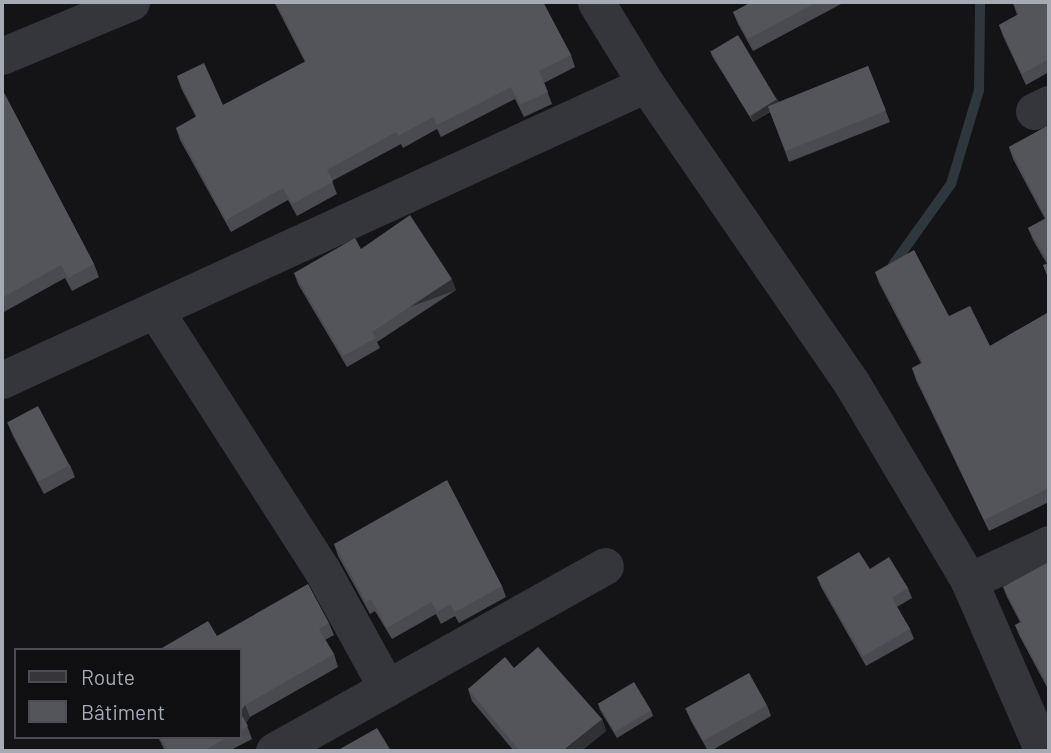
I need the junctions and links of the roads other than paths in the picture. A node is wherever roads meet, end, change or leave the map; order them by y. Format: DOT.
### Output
graph roads {
  1 [pos="131,2"];
  2 [pos="596,2"];
  3 [pos="2,56"];
  4 [pos="646,84"];
  5 [pos="155,310"];
  6 [pos="2,380"];
  7 [pos="1049,544"];
  8 [pos="605,566"];
  9 [pos="969,581"];
  10 [pos="387,688"];
  11 [pos="274,751"];
  12 [pos="1043,751"];
  1 -- 3 [label="street"];
  2 -- 4 [label="street"];
  4 -- 5 [label="street"];
  4 -- 9 [label="street"];
  5 -- 6 [label="street"];
  5 -- 10 [label="street"];
  7 -- 9 [label="street"];
  8 -- 10 [label="street"];
  9 -- 12 [label="street"];
  10 -- 11 [label="street"];
}
